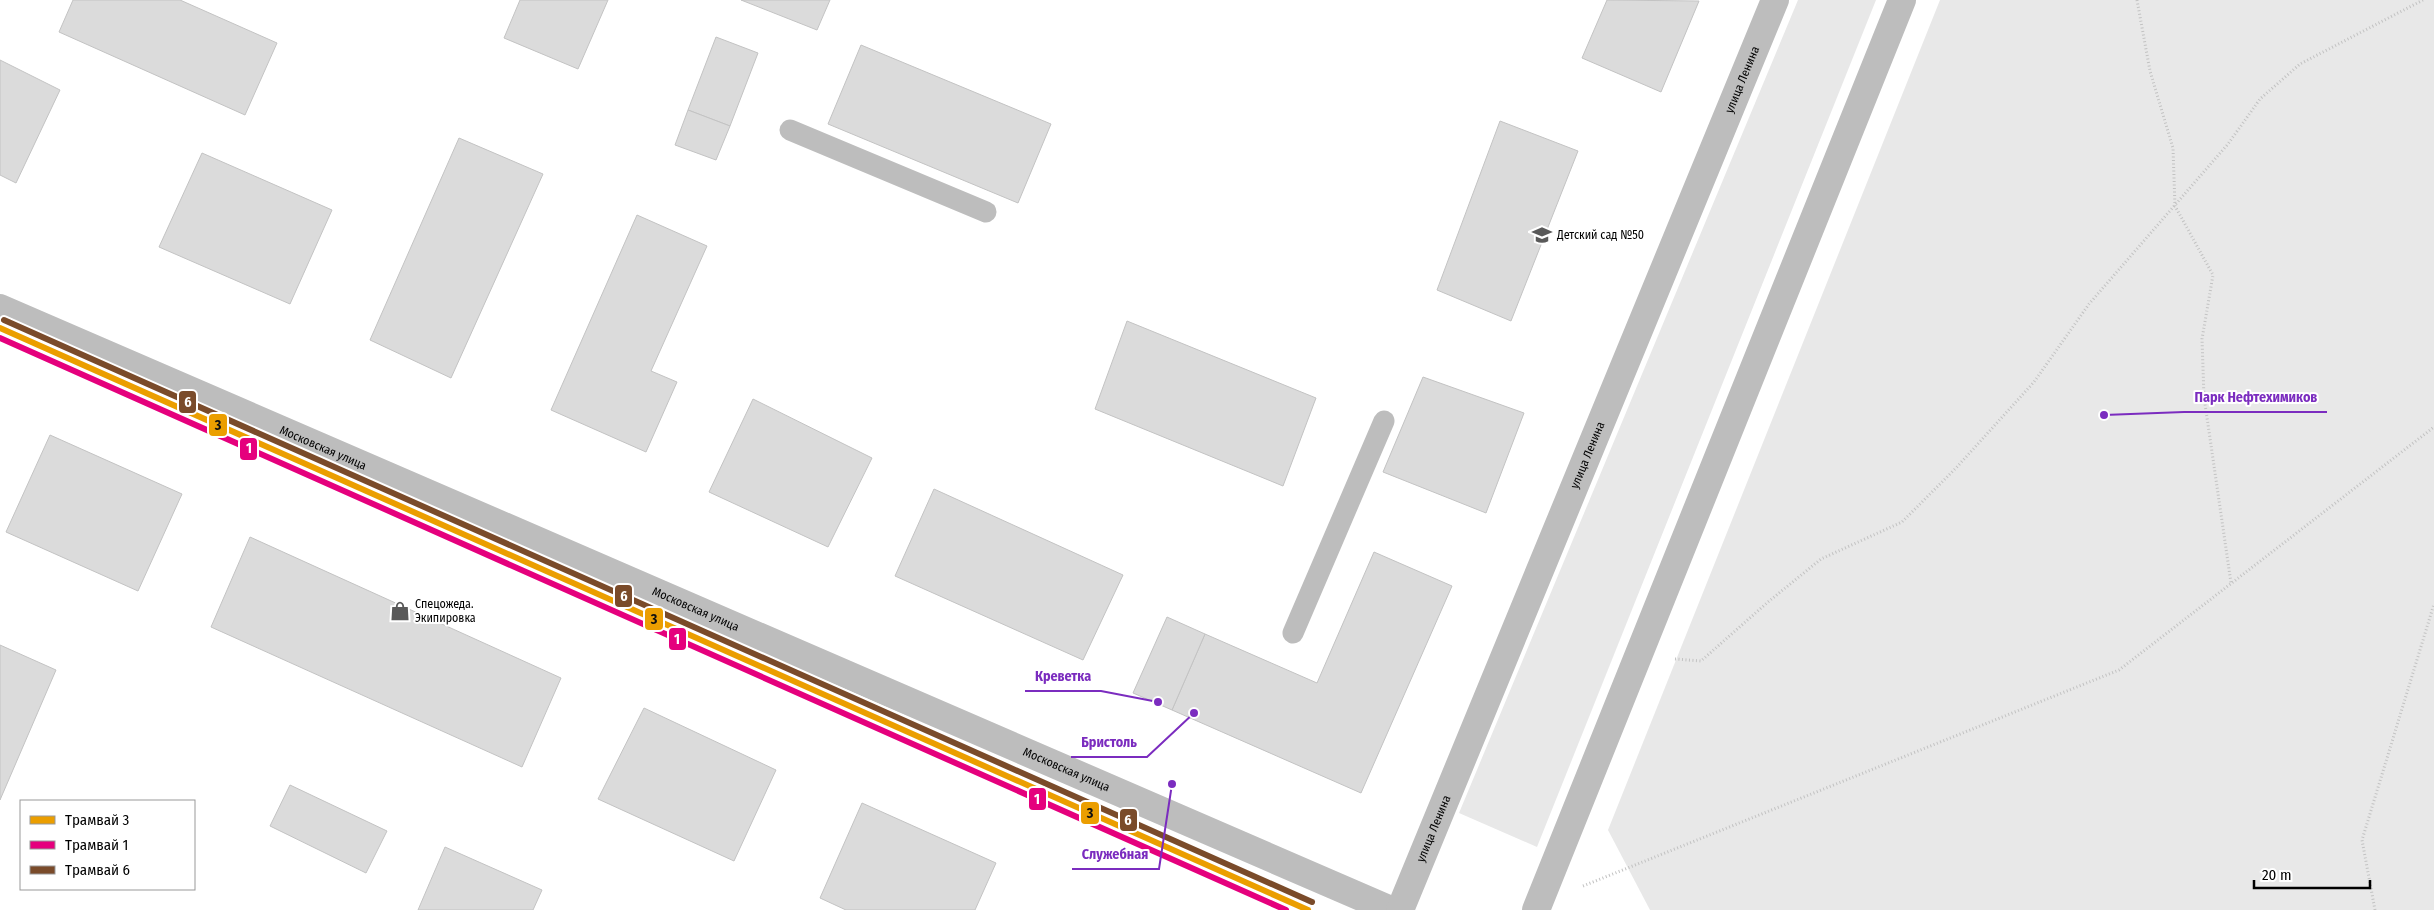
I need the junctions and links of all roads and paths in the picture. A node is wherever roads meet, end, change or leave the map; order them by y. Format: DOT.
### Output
graph roads {
  1 [pos="1775,0"];
  2 [pos="1902,0"];
  3 [pos="2137,0"];
  4 [pos="2423,0"];
  5 [pos="790,130"];
  6 [pos="2175,206"];
  7 [pos="986,212"];
  8 [pos="0,308"];
  9 [pos="1384,422"];
  10 [pos="2434,427"];
  11 [pos="2231,583"];
  12 [pos="2434,604"];
  13 [pos="1293,633"];
  14 [pos="1667,658"];
  15 [pos="1576,889"];
  16 [pos="1391,910"];
  17 [pos="1400,910"];
  18 [pos="1536,910"];
  19 [pos="2375,910"];
  1 -- 17 [label="street, улица Ленина"];
  2 -- 18 [label="street"];
  3 -- 6 [label="path"];
  4 -- 6 [label="path"];
  5 -- 7 [label="lane"];
  6 -- 11 [label="path"];
  6 -- 14 [label="path"];
  8 -- 16 [label="street, Московская улица"];
  9 -- 13 [label="lane"];
  10 -- 11 [label="path"];
  11 -- 15 [label="path"];
  12 -- 19 [label="path"];
}
